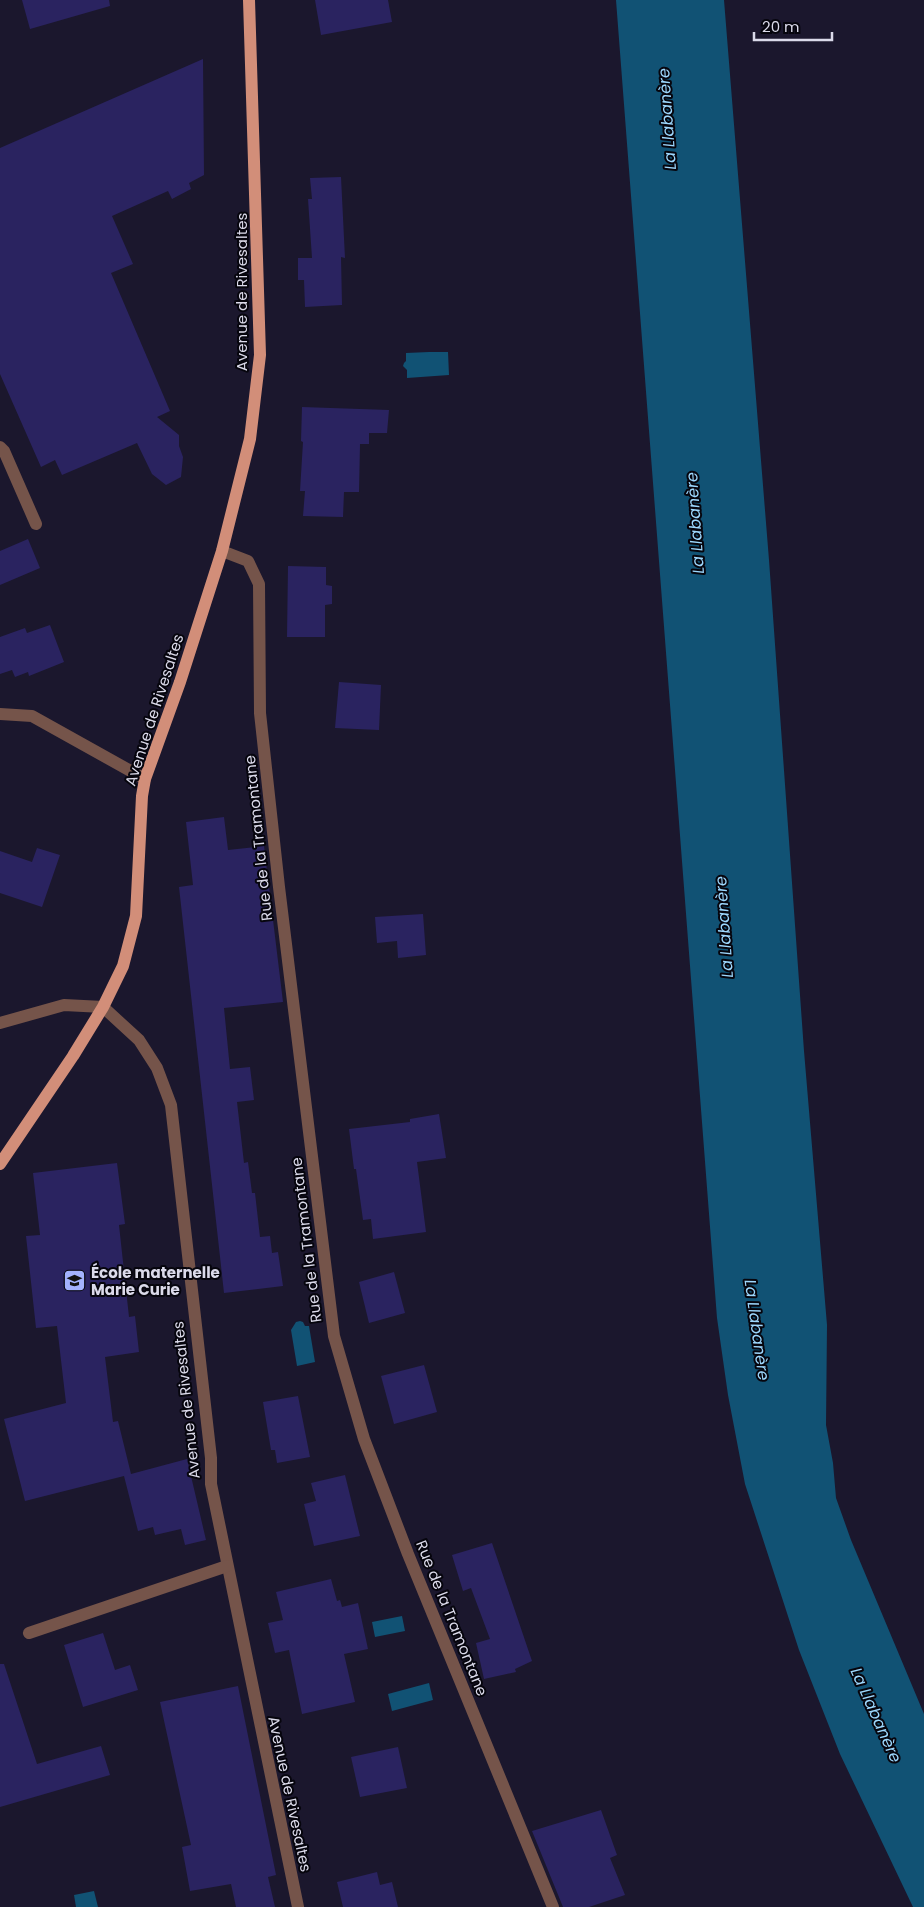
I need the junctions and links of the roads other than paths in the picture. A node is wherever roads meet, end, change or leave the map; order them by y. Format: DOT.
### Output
graph roads {
  1 [pos="249,0"];
  2 [pos="0,447"];
  3 [pos="36,524"];
  4 [pos="222,551"];
  5 [pos="0,714"];
  6 [pos="145,779"];
  7 [pos="103,1007"];
  8 [pos="0,1023"];
  9 [pos="0,1164"];
  10 [pos="227,1566"];
  11 [pos="29,1633"];
  12 [pos="298,1907"];
  13 [pos="552,1907"];
  1 -- 4 [label="main road, Avenue de Rivesaltes"];
  2 -- 3 [label="street"];
  4 -- 6 [label="main road, Avenue de Rivesaltes"];
  4 -- 13 [label="street, Rue de la Tramontane"];
  5 -- 6 [label="street"];
  6 -- 7 [label="main road, Avenue de Rivesaltes"];
  7 -- 8 [label="street"];
  7 -- 9 [label="main road"];
  7 -- 10 [label="street, Avenue de Rivesaltes"];
  10 -- 11 [label="street"];
  10 -- 12 [label="street, Avenue de Rivesaltes"];
}
